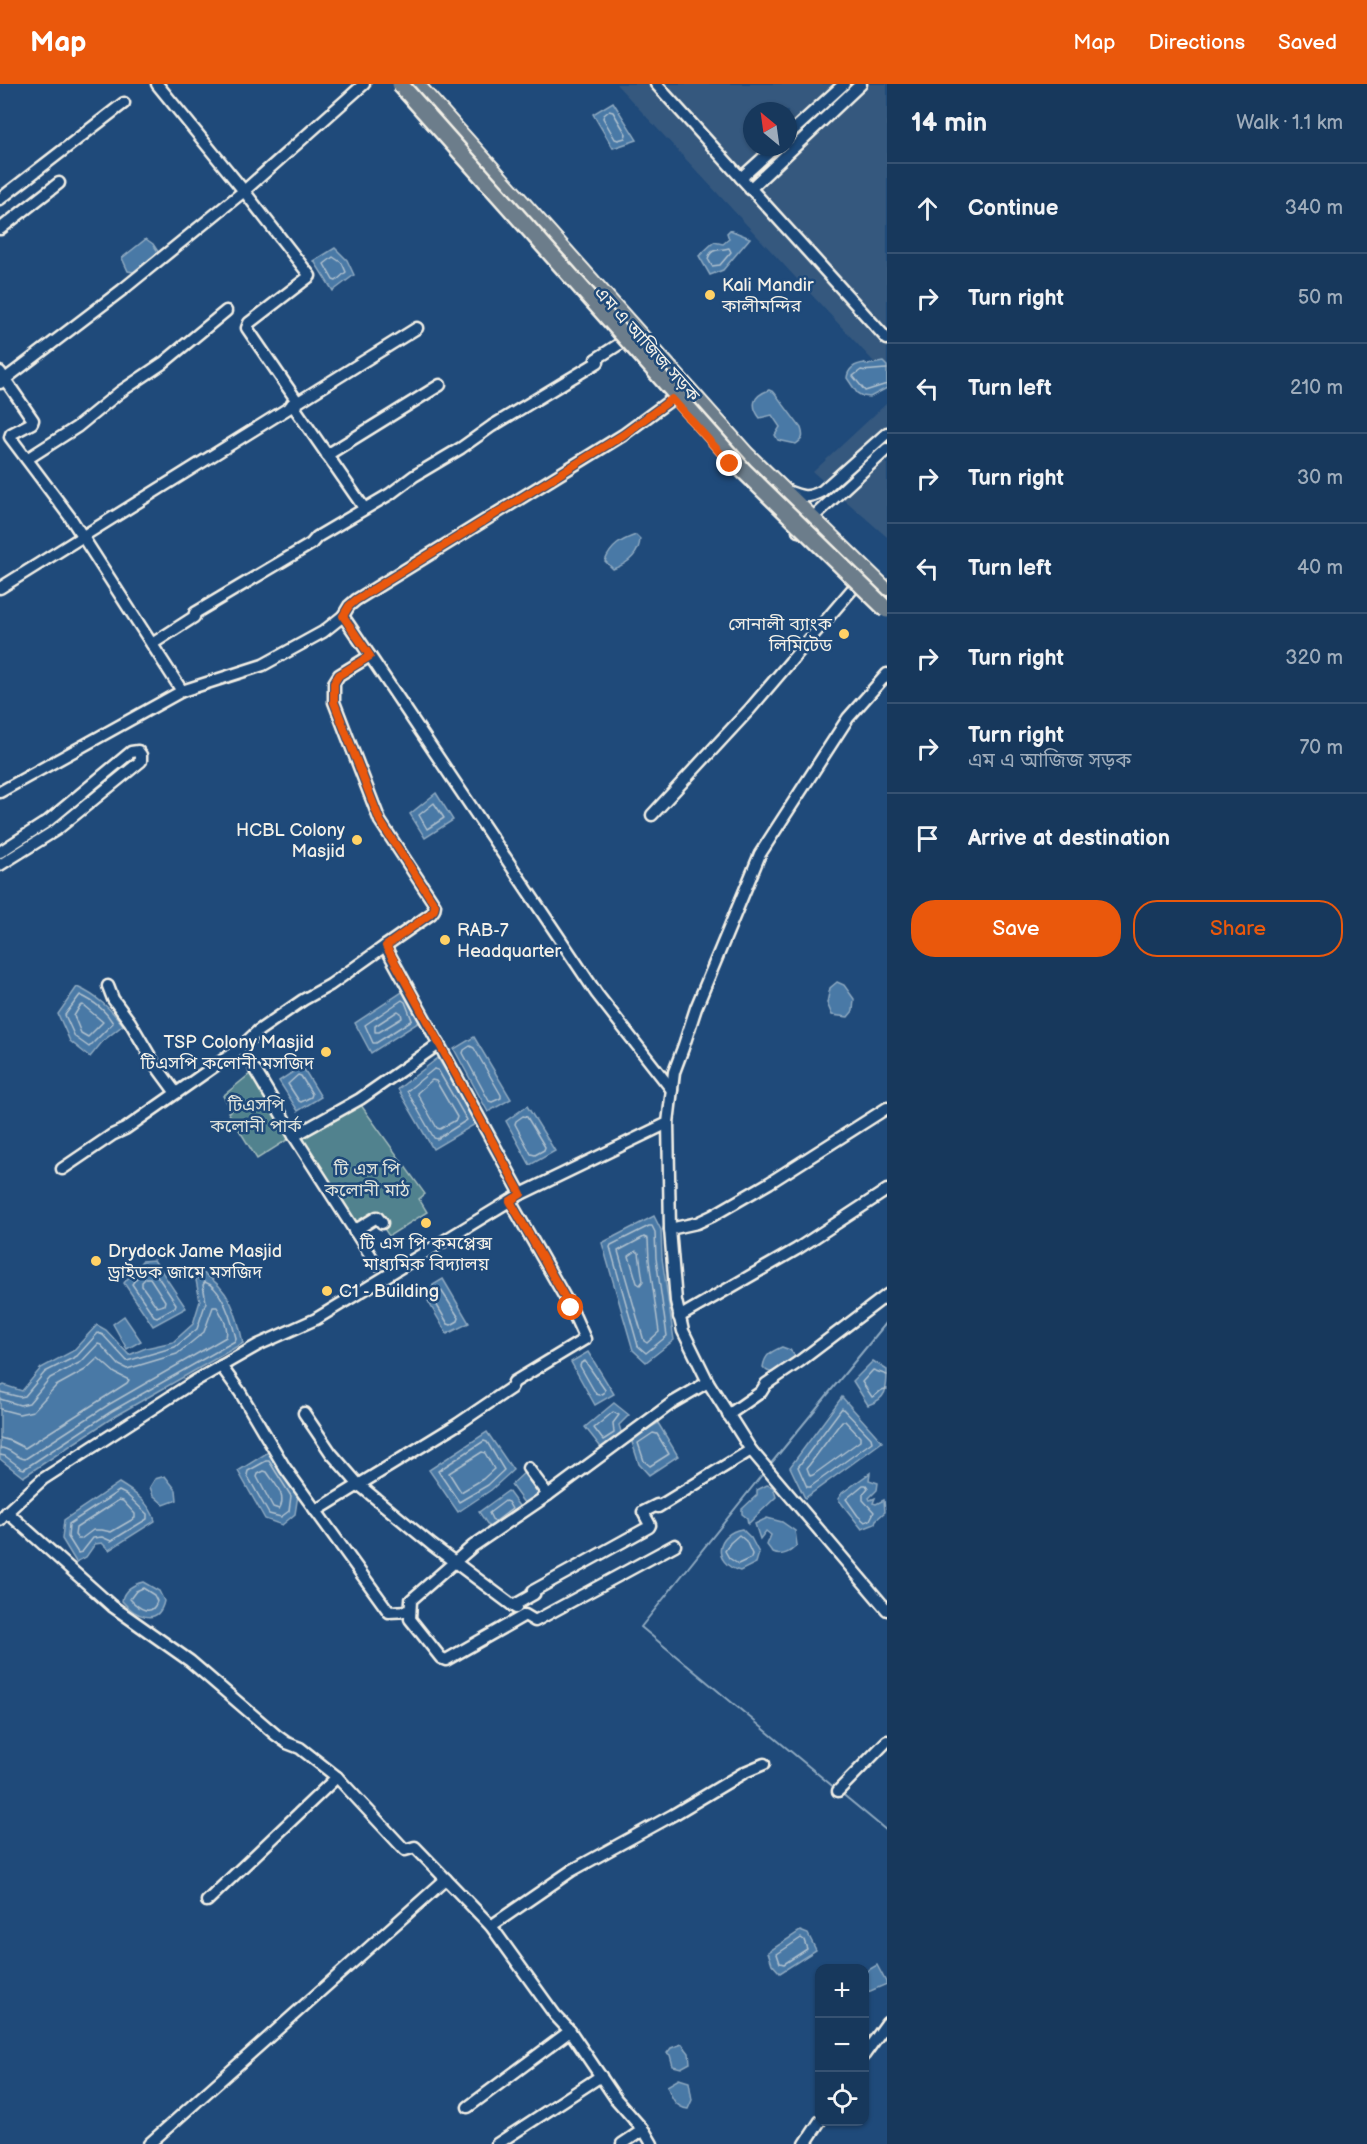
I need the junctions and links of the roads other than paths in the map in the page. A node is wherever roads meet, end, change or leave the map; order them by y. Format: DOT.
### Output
graph roads {
  1 [pos="157,84"];
  2 [pos="364,84"];
  3 [pos="392,84"];
  4 [pos="400,84"];
  5 [pos="411,84"];
  6 [pos="418,84"];
  7 [pos="656,84"];
  8 [pos="844,84"];
  9 [pos="861,84"];
  10 [pos="124,103"];
  11 [pos="797,127"];
  12 [pos="765,156"];
  13 [pos="741,178"];
  14 [pos="59,183"];
  15 [pos="750,189"];
  16 [pos="243,191"];
  17 [pos="0,200"];
  18 [pos="0,229"];
  19 [pos="226,311"];
  20 [pos="417,328"];
  21 [pos="887,339"];
  22 [pos="621,343"];
  23 [pos="2,378"];
  24 [pos="440,385"];
  25 [pos="672,399"];
  26 [pos="295,402"];
  27 [pos="887,433"];
  28 [pos="887,449"];
  29 [pos="327,455"];
  30 [pos="27,459"];
  31 [pos="783,489"];
  32 [pos="364,508"];
  33 [pos="813,516"];
  34 [pos="798,531"];
  35 [pos="83,537"];
  36 [pos="855,586"];
  37 [pos="0,588"];
  38 [pos="887,589"];
  39 [pos="887,598"];
  40 [pos="887,610"];
  41 [pos="343,616"];
  42 [pos="887,617"];
  43 [pos="152,644"];
  44 [pos="370,656"];
  45 [pos="887,674"];
  46 [pos="182,691"];
  47 [pos="0,792"];
  48 [pos="652,815"];
  49 [pos="0,852"];
  50 [pos="0,865"];
  51 [pos="386,946"];
  52 [pos="108,986"];
  53 [pos="439,1044"];
  54 [pos="255,1070"];
  55 [pos="672,1090"];
  56 [pos="176,1093"];
  57 [pos="887,1108"];
  58 [pos="668,1123"];
  59 [pos="294,1136"];
  60 [pos="62,1169"];
  61 [pos="887,1190"];
  62 [pos="521,1194"];
  63 [pos="510,1201"];
  64 [pos="382,1223"];
  65 [pos="670,1229"];
  66 [pos="354,1231"];
  67 [pos="376,1264"];
  68 [pos="887,1296"];
  69 [pos="680,1317"];
  70 [pos="221,1366"];
  71 [pos="708,1382"];
  72 [pos="304,1413"];
  73 [pos="728,1415"];
  74 [pos="751,1450"];
  75 [pos="528,1468"];
  76 [pos="358,1484"];
  77 [pos="548,1496"];
  78 [pos="316,1511"];
  79 [pos="4,1516"];
  80 [pos="675,1545"];
  81 [pos="455,1562"];
  82 [pos="513,1606"];
  83 [pos="887,1610"];
  84 [pos="410,1611"];
  85 [pos="525,1615"];
  86 [pos="887,1741"];
  87 [pos="764,1764"];
  88 [pos="337,1777"];
  89 [pos="838,1791"];
  90 [pos="446,1880"];
  91 [pos="207,1901"];
  92 [pos="491,1926"];
  93 [pos="887,2023"];
  94 [pos="570,2031"];
  95 [pos="869,2048"];
  96 [pos="601,2076"];
  97 [pos="468,2107"];
  98 [pos="816,2126"];
  99 [pos="643,2130"];
  100 [pos="149,2144"];
  101 [pos="497,2144"];
  102 [pos="622,2144"];
  103 [pos="652,2144"];
  104 [pos="805,2144"];
  1 -- 16 [label="street"];
  2 -- 16 [label="street"];
  3 -- 22 [label="main road, এম এ আজিজ সড়ক"];
  4 -- 40 [label="highway, bridge"];
  5 -- 39 [label="highway"];
  6 -- 31 [label="main road"];
  7 -- 13 [label="street"];
  8 -- 11 [label="street"];
  9 -- 15 [label="street"];
  10 -- 17 [label="street"];
  12 -- 13 [label="street"];
  13 -- 15 [label="street"];
  14 -- 18 [label="street"];
  15 -- 21 [label="street"];
  16 -- 23 [label="street"];
  16 -- 26 [label="street"];
  19 -- 30 [label="street"];
  20 -- 26 [label="street"];
  22 -- 25 [label="main road, এম এ আজিজ সড়ক"];
  22 -- 32 [label="street"];
  23 -- 30 [label="street"];
  24 -- 29 [label="street"];
  25 -- 34 [label="main road, এম এ আজিজ সড়ক"];
  25 -- 41 [label="street"];
  26 -- 29 [label="street"];
  26 -- 35 [label="street"];
  27 -- 31 [label="street"];
  28 -- 33 [label="street"];
  29 -- 32 [label="street"];
  30 -- 35 [label="street"];
  31 -- 33 [label="main road"];
  32 -- 43 [label="street"];
  33 -- 34 [label="street"];
  33 -- 38 [label="main road"];
  34 -- 36 [label="main road, এম এ আজিজ সড়ক"];
  35 -- 37 [label="street"];
  35 -- 43 [label="street"];
  36 -- 42 [label="main road, এম এ আজিজ সড়ক"];
  36 -- 48 [label="street"];
  41 -- 44 [label="street"];
  41 -- 46 [label="street"];
  43 -- 46 [label="street"];
  44 -- 51 [label="street"];
  44 -- 55 [label="street"];
  45 -- 55 [label="street"];
  46 -- 47 [label="street"];
  49 -- 50 [label="street"];
  51 -- 53 [label="street"];
  51 -- 56 [label="street"];
  52 -- 56 [label="street"];
  53 -- 59 [label="street"];
  53 -- 62 [label="street"];
  54 -- 59 [label="street"];
  55 -- 58 [label="street"];
  56 -- 60 [label="street"];
  57 -- 65 [label="street"];
  58 -- 62 [label="street"];
  58 -- 65 [label="street"];
  59 -- 66 [label="street"];
  61 -- 69 [label="street"];
  62 -- 63 [label="street"];
  63 -- 70 [label="street"];
  63 -- 76 [label="street"];
  64 -- 66 [label="street"];
  65 -- 69 [label="street"];
  66 -- 67 [label="street"];
  68 -- 73 [label="street"];
  69 -- 71 [label="street"];
  70 -- 78 [label="street"];
  70 -- 79 [label="street"];
  71 -- 73 [label="street"];
  71 -- 77 [label="street"];
  72 -- 76 [label="street"];
  73 -- 74 [label="street"];
  74 -- 82 [label="street"];
  74 -- 83 [label="street"];
  75 -- 77 [label="street"];
  76 -- 78 [label="street"];
  76 -- 81 [label="street"];
  77 -- 81 [label="street"];
  78 -- 84 [label="street"];
  79 -- 88 [label="street"];
  80 -- 85 [label="street"];
  81 -- 82 [label="street"];
  81 -- 84 [label="street"];
  82 -- 85 [label="street"];
  84 -- 85 [label="street"];
  86 -- 89 [label="street"];
  87 -- 92 [label="street"];
  88 -- 90 [label="street"];
  88 -- 91 [label="street"];
  90 -- 92 [label="street"];
  90 -- 100 [label="street"];
  92 -- 94 [label="street"];
  93 -- 95 [label="street"];
  94 -- 96 [label="street"];
  94 -- 97 [label="street"];
  96 -- 99 [label="street"];
  96 -- 101 [label="street"];
  98 -- 104 [label="street"];
  99 -- 102 [label="street"];
  99 -- 103 [label="street"];
}
